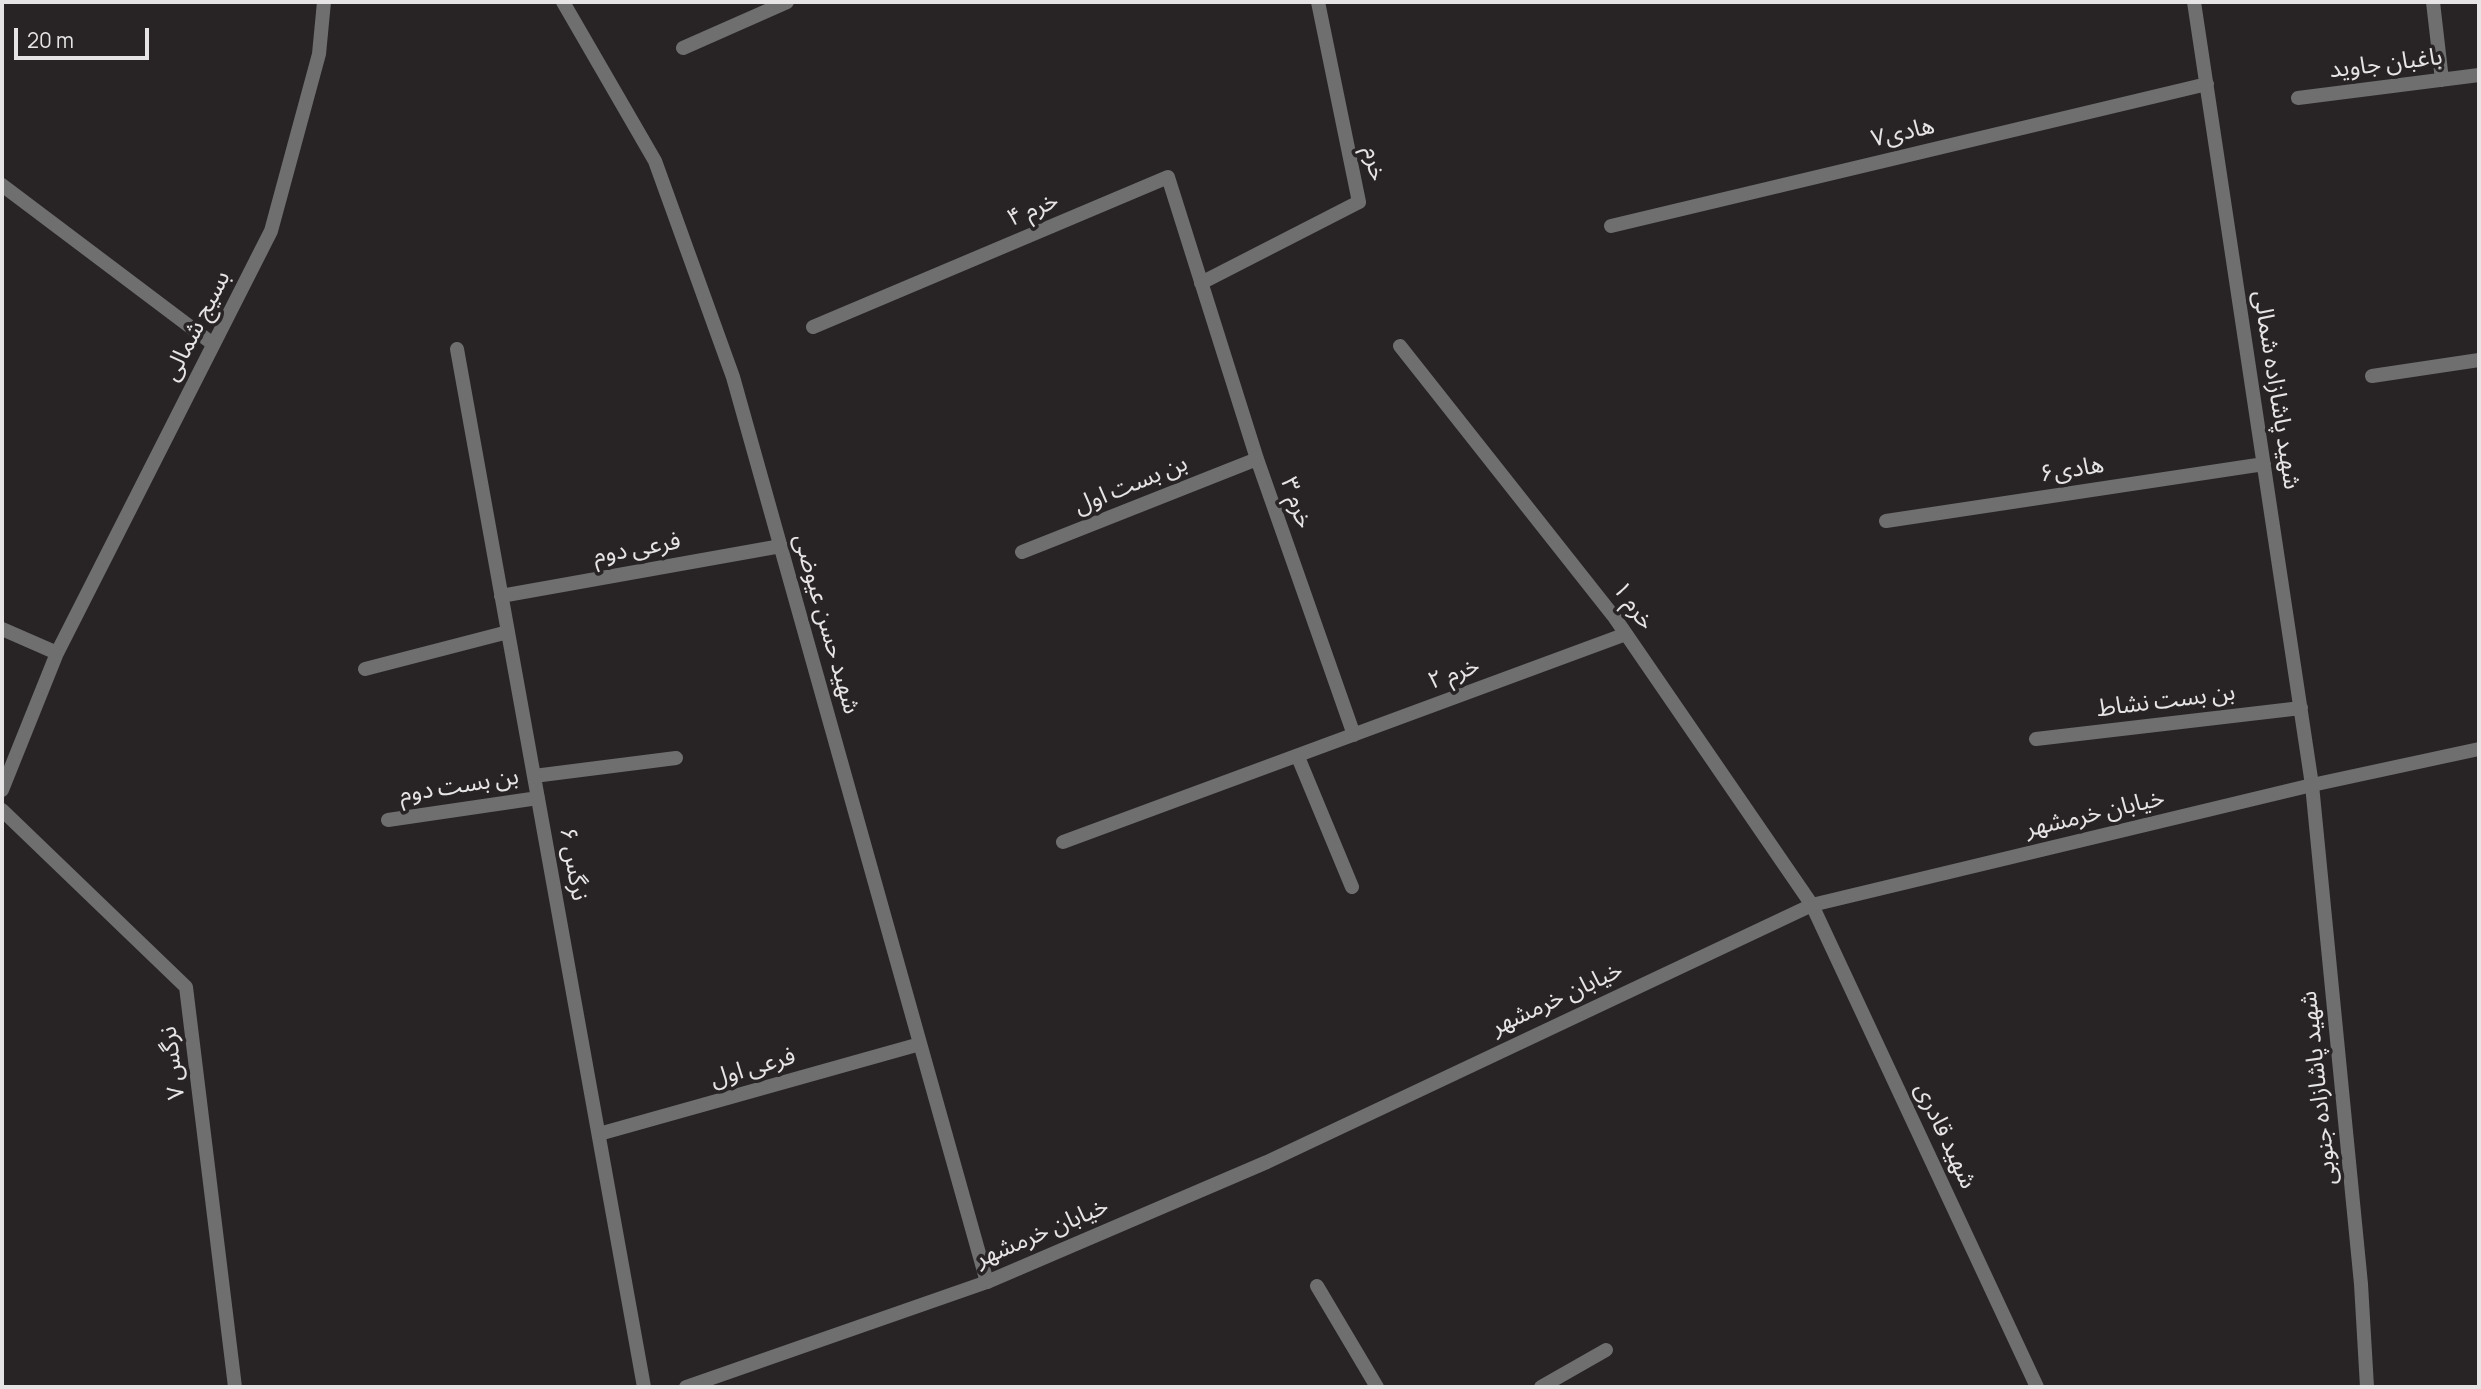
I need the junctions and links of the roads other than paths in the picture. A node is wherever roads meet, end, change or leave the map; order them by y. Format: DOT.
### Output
graph roads {
  1 [pos="324,2"];
  2 [pos="562,2"];
  3 [pos="787,2"];
  4 [pos="1318,2"];
  5 [pos="2194,2"];
  6 [pos="2432,2"];
  7 [pos="683,48"];
  8 [pos="2479,75"];
  9 [pos="2442,80"];
  10 [pos="2207,84"];
  11 [pos="2298,98"];
  12 [pos="2,185"];
  13 [pos="1611,226"];
  14 [pos="1201,283"];
  15 [pos="813,327"];
  16 [pos="213,344"];
  17 [pos="1400,346"];
  18 [pos="457,349"];
  19 [pos="2479,360"];
  20 [pos="2372,376"];
  21 [pos="1256,459"];
  22 [pos="2264,464"];
  23 [pos="1886,521"];
  24 [pos="781,546"];
  25 [pos="1022,552"];
  26 [pos="501,596"];
  27 [pos="2,629"];
  28 [pos="508,632"];
  29 [pos="1626,635"];
  30 [pos="57,653"];
  31 [pos="365,669"];
  32 [pos="2301,708"];
  33 [pos="1354,735"];
  34 [pos="2036,739"];
  35 [pos="2479,749"];
  36 [pos="1298,757"];
  37 [pos="676,758"];
  38 [pos="534,776"];
  39 [pos="2312,785"];
  40 [pos="2,790"];
  41 [pos="538,798"];
  42 [pos="2,810"];
  43 [pos="388,820"];
  44 [pos="1063,842"];
  45 [pos="1352,887"];
  46 [pos="1812,905"];
  47 [pos="920,1044"];
  48 [pos="598,1134"];
  49 [pos="987,1282"];
  50 [pos="1317,1286"];
  51 [pos="1605,1350"];
  52 [pos="235,1387"];
  53 [pos="644,1387"];
  54 [pos="686,1387"];
  55 [pos="1377,1387"];
  56 [pos="1541,1387"];
  57 [pos="2037,1387"];
  58 [pos="2367,1387"];
  1 -- 16 [label="street, بسیج شمالی"];
  2 -- 24 [label="street, شهید حسن عیوضی"];
  3 -- 7 [label="street"];
  4 -- 14 [label="street, خرم"];
  5 -- 10 [label="street, شهید پاشازاده شمالی"];
  6 -- 9 [label="street"];
  8 -- 9 [label="street, باغبان جاوید"];
  9 -- 11 [label="street, باغبان جاوید"];
  10 -- 13 [label="street, هادی۷"];
  10 -- 22 [label="street, شهید پاشازاده شمالی"];
  12 -- 16 [label="street"];
  14 -- 15 [label="street, خرم ۴"];
  14 -- 21 [label="street, خرم ۳"];
  16 -- 30 [label="street, بسیج شمالی"];
  17 -- 29 [label="street, خرم ۱"];
  18 -- 26 [label="street, نرگس ۶"];
  19 -- 20 [label="street"];
  21 -- 25 [label="street, بن بست اول"];
  21 -- 33 [label="street, خرم ۳"];
  22 -- 23 [label="street, هادی۶"];
  22 -- 32 [label="street, شهید پاشازاده شمالی"];
  24 -- 26 [label="street, فرعی دوم"];
  24 -- 47 [label="street, شهید حسن عیوضی"];
  26 -- 28 [label="street, نرگس ۶"];
  27 -- 30 [label="street"];
  28 -- 31 [label="street"];
  28 -- 38 [label="street, نرگس ۶"];
  29 -- 33 [label="street, خرم ۲"];
  29 -- 46 [label="street, خرم ۱"];
  30 -- 40 [label="street, بسیج شمالی"];
  32 -- 34 [label="street, بن بست نشاط"];
  32 -- 39 [label="street, شهید پاشازاده شمالی"];
  33 -- 36 [label="street, خرم ۲"];
  35 -- 39 [label="street, خیابان خرمشهر"];
  36 -- 44 [label="street, خرم ۲"];
  36 -- 45 [label="street"];
  37 -- 38 [label="street"];
  38 -- 41 [label="street, نرگس ۶"];
  39 -- 46 [label="street, خیابان خرمشهر"];
  39 -- 58 [label="street, شهید پاشازاده جنوبی"];
  41 -- 43 [label="street, بن بست دوم"];
  41 -- 48 [label="street, نرگس ۶"];
  42 -- 52 [label="street, نرگس ۷"];
  46 -- 49 [label="street, خیابان خرمشهر"];
  46 -- 57 [label="street, شهید قادری"];
  47 -- 48 [label="street, فرعی اول"];
  47 -- 49 [label="street, شهید حسن عیوضی"];
  48 -- 53 [label="street, نرگس ۶"];
  49 -- 54 [label="street, خیابان خرمشهر"];
  50 -- 55 [label="street"];
  51 -- 56 [label="street"];
}
